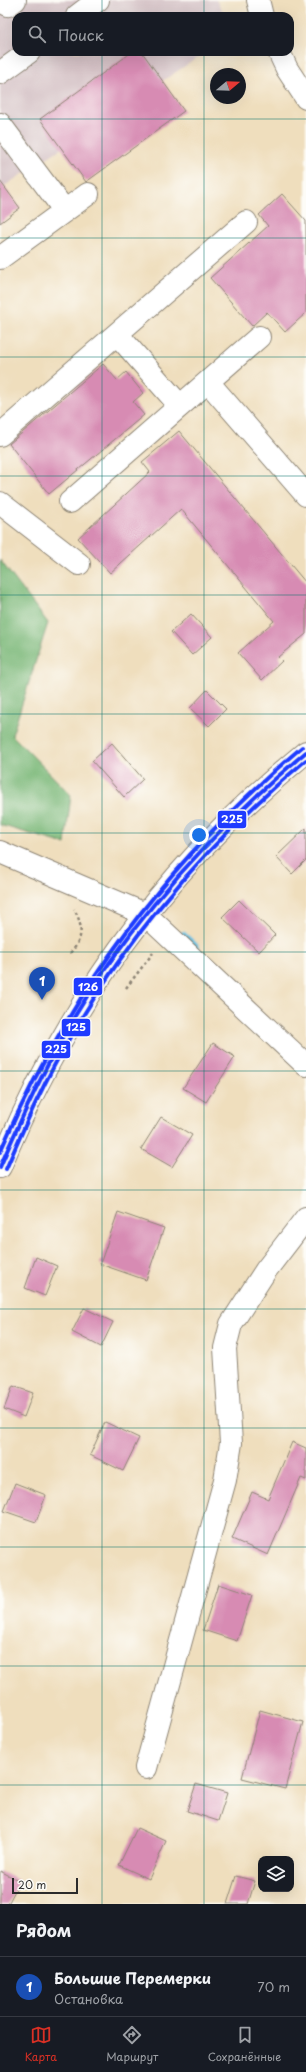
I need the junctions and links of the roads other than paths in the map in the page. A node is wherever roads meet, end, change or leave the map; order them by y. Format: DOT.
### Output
graph roads {
  1 [pos="15,0"];
  2 [pos="98,0"];
  3 [pos="258,0"];
  4 [pos="0,1"];
  5 [pos="82,12"];
  6 [pos="261,12"];
  7 [pos="23,56"];
  8 [pos="280,56"];
  9 [pos="0,73"];
  10 [pos="306,98"];
  11 [pos="0,124"];
  12 [pos="88,194"];
  13 [pos="65,211"];
  14 [pos="246,222"];
  15 [pos="0,258"];
  16 [pos="117,334"];
  17 [pos="259,337"];
  18 [pos="208,382"];
  19 [pos="180,406"];
  20 [pos="0,436"];
  21 [pos="306,495"];
  22 [pos="70,502"];
  23 [pos="0,503"];
  24 [pos="79,564"];
  25 [pos="306,752"];
  26 [pos="0,852"];
  27 [pos="145,914"];
  28 [pos="306,1066"];
  29 [pos="0,1167"];
  30 [pos="306,1218"];
  31 [pos="146,1768"];
  1 -- 4 [label="street"];
  2 -- 5 [label="street"];
  3 -- 6 [label="street"];
  7 -- 9 [label="street"];
  8 -- 10 [label="street"];
  11 -- 13 [label="street"];
  12 -- 13 [label="street"];
  13 -- 15 [label="street"];
  14 -- 16 [label="street"];
  16 -- 19 [label="street"];
  16 -- 20 [label="street"];
  17 -- 18 [label="street"];
  18 -- 19 [label="street"];
  18 -- 21 [label="street"];
  19 -- 22 [label="street"];
  23 -- 24 [label="street"];
  25 -- 27 [label="street"];
  26 -- 27 [label="street"];
  27 -- 28 [label="street"];
  27 -- 29 [label="street"];
  30 -- 31 [label="street"];
}
